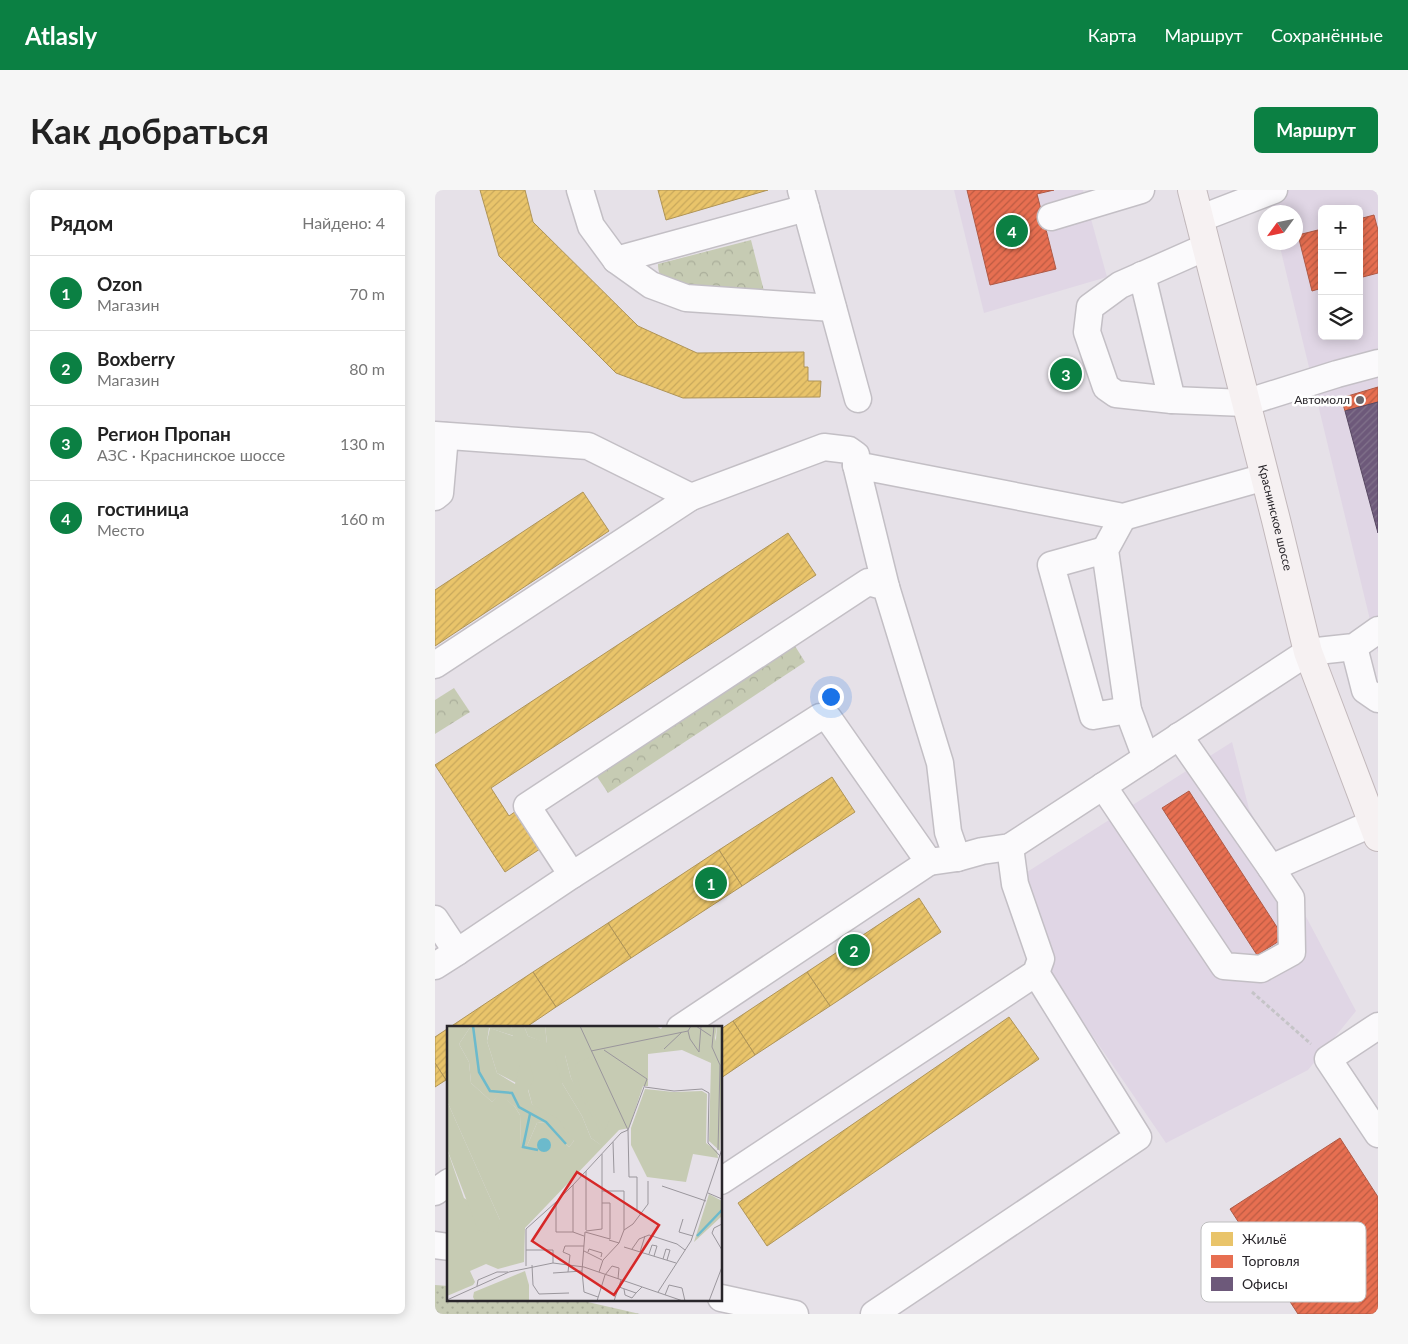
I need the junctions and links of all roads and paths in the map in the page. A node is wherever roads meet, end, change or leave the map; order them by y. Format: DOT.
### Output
graph roads {
  1 [pos="580,190"];
  2 [pos="1141,190"];
  3 [pos="1191,190"];
  4 [pos="1274,190"];
  5 [pos="803,199"];
  6 [pos="1051,217"];
  7 [pos="1199,219"];
  8 [pos="1206,247"];
  9 [pos="616,260"];
  10 [pos="1142,275"];
  11 [pos="833,308"];
  12 [pos="1378,363"];
  13 [pos="858,398"];
  14 [pos="1172,400"];
  15 [pos="1245,403"];
  16 [pos="440,435"];
  17 [pos="856,465"];
  18 [pos="1265,477"];
  19 [pos="435,496"];
  20 [pos="691,497"];
  21 [pos="1123,516"];
  22 [pos="1105,550"];
  23 [pos="886,586"];
  24 [pos="1378,630"];
  25 [pos="1354,647"];
  26 [pos="1307,652"];
  27 [pos="435,665"];
  28 [pos="1378,699"];
  29 [pos="1128,710"];
  30 [pos="1179,736"];
  31 [pos="1147,758"];
  32 [pos="1103,786"];
  33 [pos="1376,827"];
  34 [pos="1010,848"];
  35 [pos="957,858"];
  36 [pos="929,862"];
  37 [pos="1271,868"];
  38 [pos="573,875"];
  39 [pos="435,919"];
  40 [pos="457,952"];
  41 [pos="435,966"];
  42 [pos="1224,966"];
  43 [pos="1036,973"];
  44 [pos="683,1026"];
  45 [pos="1378,1026"];
  46 [pos="1328,1059"];
  47 [pos="1378,1134"];
  48 [pos="723,1180"];
  49 [pos="447,1183"];
  50 [pos="435,1192"];
  51 [pos="723,1298"];
  52 [pos="795,1314"];
  53 [pos="874,1314"];
  1 -- 9 [label="lane"];
  2 -- 6 [label="lane"];
  3 -- 7 [label="main road, Краснинское шоссе"];
  4 -- 7 [label="lane"];
  5 -- 9 [label="lane"];
  5 -- 11 [label="lane"];
  7 -- 8 [label="main road, Краснинское шоссе"];
  8 -- 10 [label="lane"];
  8 -- 15 [label="main road, Краснинское шоссе"];
  9 -- 11 [label="lane"];
  10 -- 14 [label="lane"];
  10 -- 14 [label="lane"];
  11 -- 13 [label="lane"];
  12 -- 15 [label="lane"];
  14 -- 15 [label="lane"];
  15 -- 18 [label="main road, Краснинское шоссе"];
  16 -- 19 [label="lane"];
  16 -- 20 [label="lane"];
  17 -- 20 [label="lane"];
  17 -- 21 [label="lane"];
  17 -- 23 [label="lane"];
  18 -- 21 [label="lane"];
  18 -- 26 [label="main road, Краснинское шоссе"];
  20 -- 27 [label="lane"];
  21 -- 22 [label="lane"];
  22 -- 29 [label="lane"];
  22 -- 29 [label="lane"];
  23 -- 35 [label="lane"];
  23 -- 38 [label="lane"];
  24 -- 25 [label="lane"];
  25 -- 26 [label="lane"];
  25 -- 28 [label="lane"];
  26 -- 30 [label="lane"];
  26 -- 33 [label="main road, Краснинское шоссе"];
  29 -- 31 [label="lane"];
  30 -- 31 [label="lane"];
  30 -- 37 [label="lane"];
  31 -- 32 [label="lane"];
  32 -- 34 [label="lane"];
  32 -- 42 [label="lane"];
  33 -- 37 [label="lane"];
  34 -- 35 [label="lane"];
  34 -- 43 [label="lane"];
  35 -- 36 [label="lane"];
  36 -- 38 [label="lane"];
  36 -- 44 [label="lane"];
  37 -- 42 [label="lane"];
  38 -- 40 [label="lane"];
  39 -- 40 [label="lane"];
  40 -- 41 [label="lane"];
  42 -- 46 [label="path"];
  43 -- 48 [label="lane"];
  43 -- 53 [label="lane"];
  45 -- 46 [label="lane"];
  46 -- 47 [label="lane"];
  49 -- 50 [label="lane"];
  51 -- 52 [label="lane"];
}
